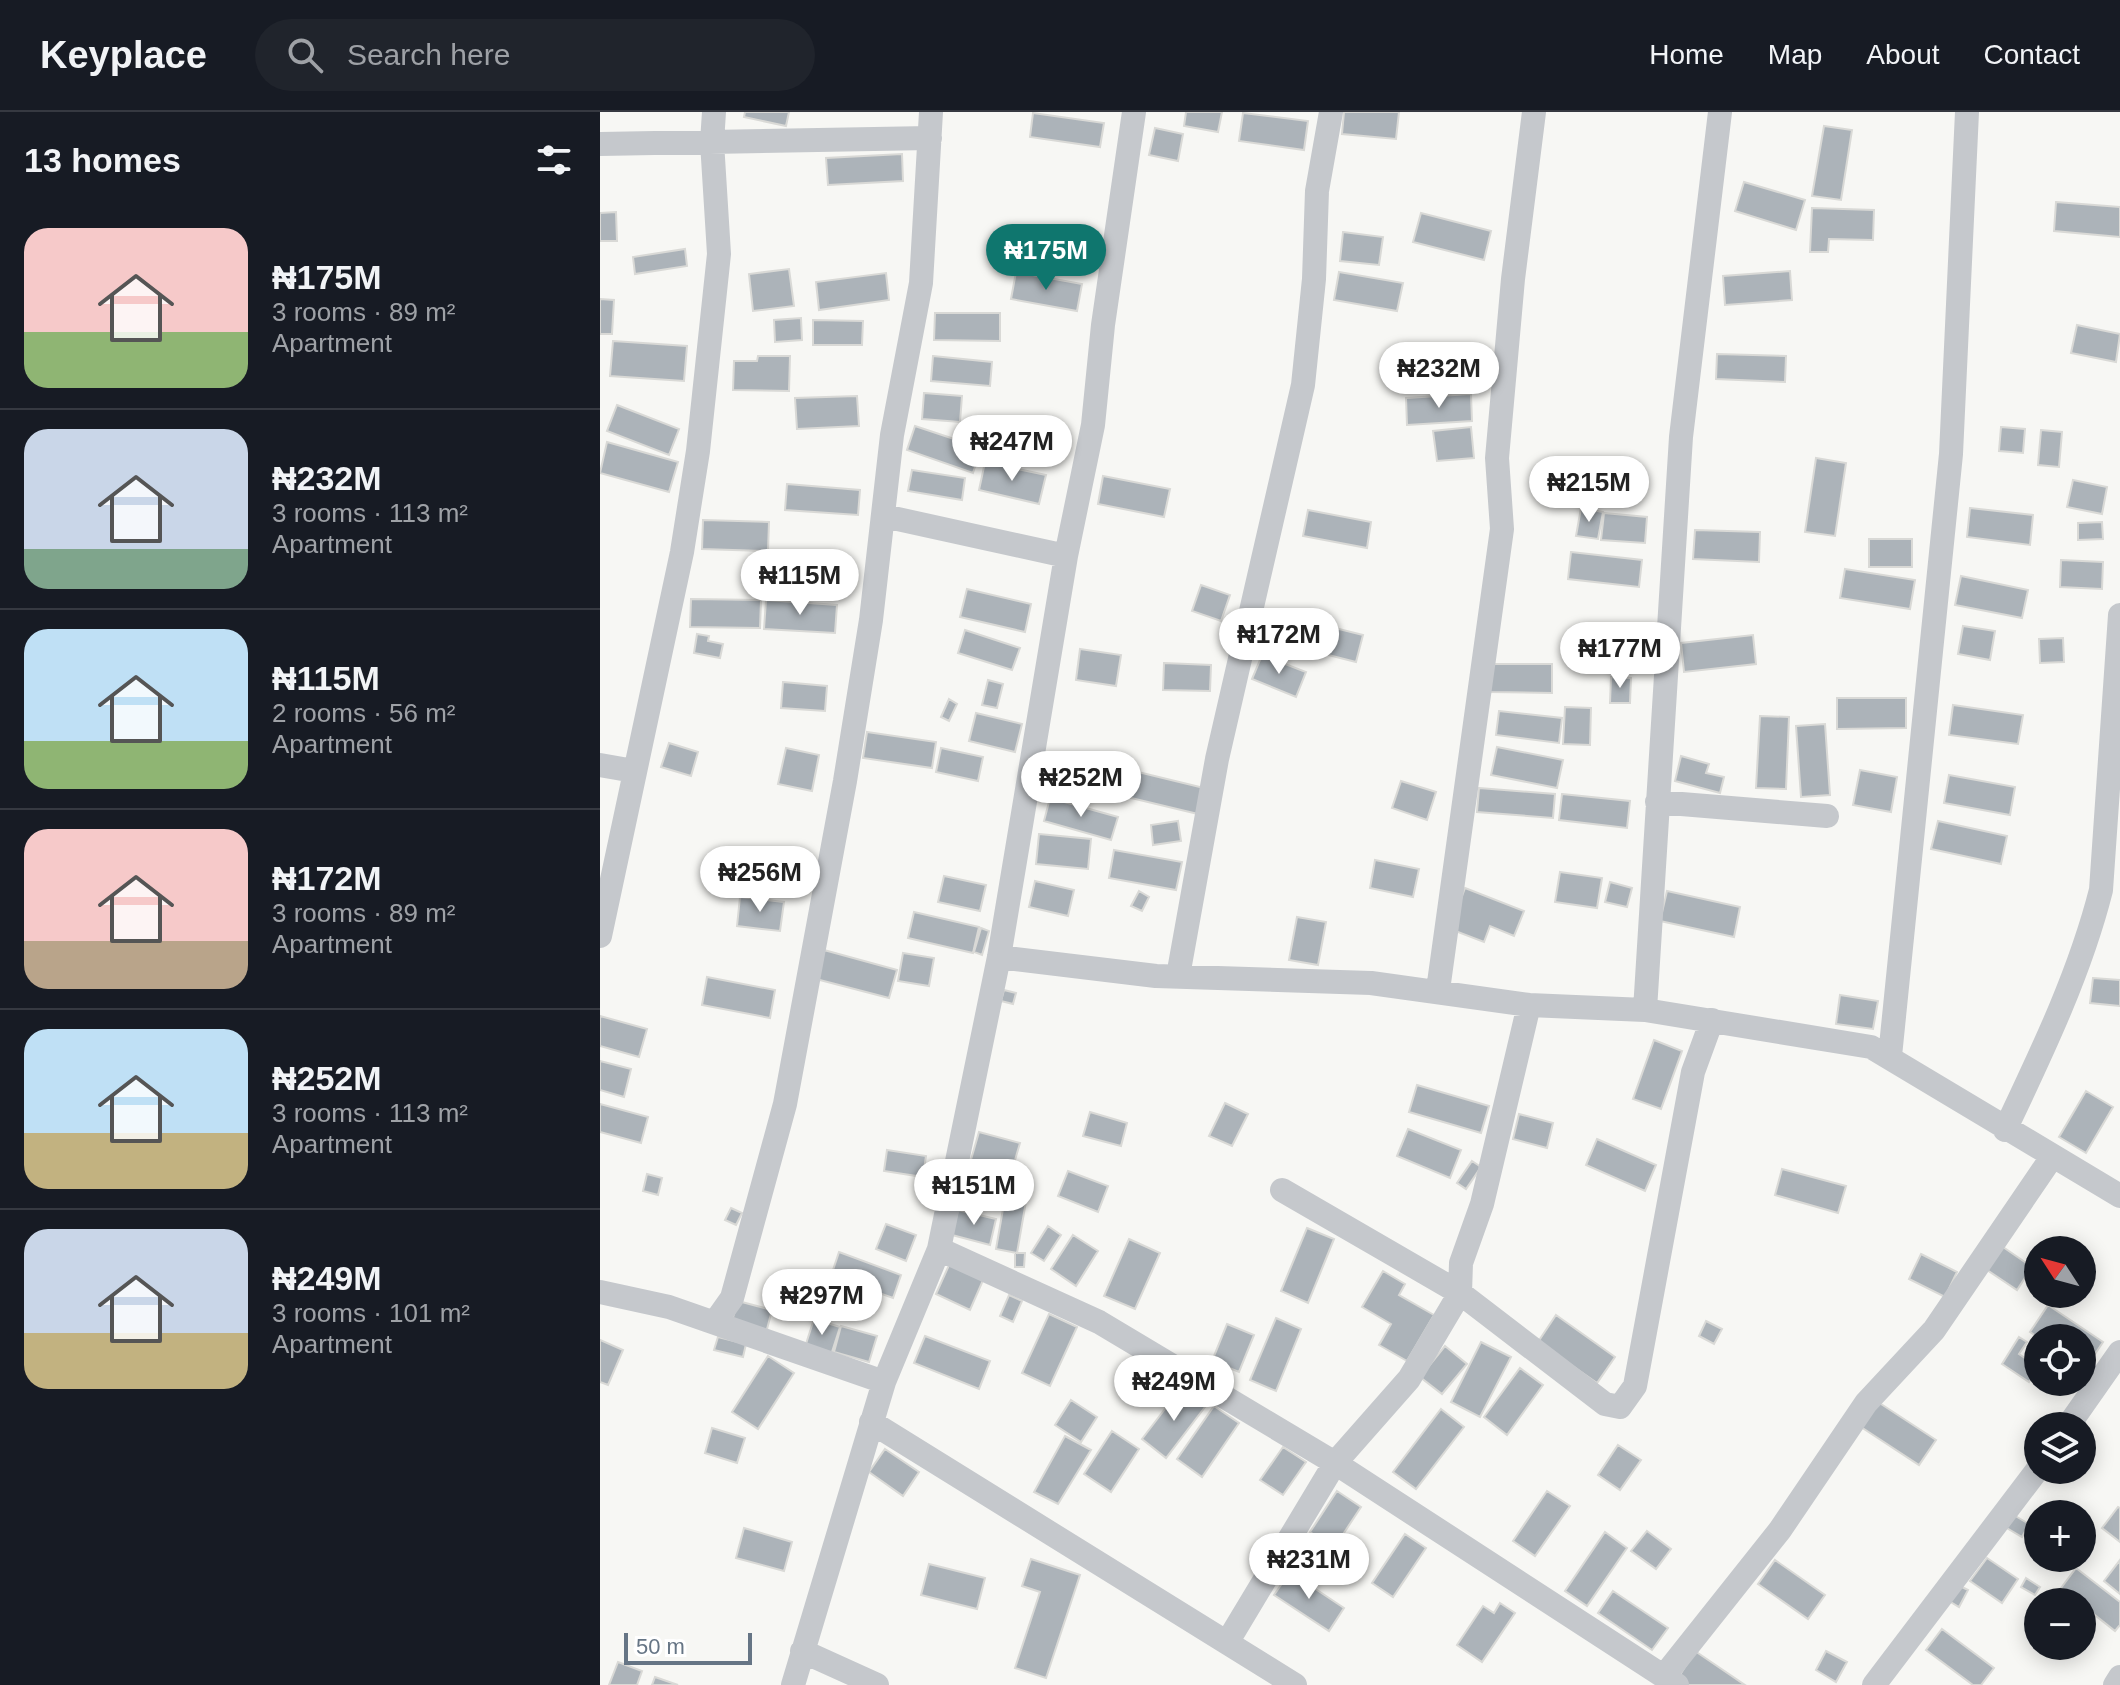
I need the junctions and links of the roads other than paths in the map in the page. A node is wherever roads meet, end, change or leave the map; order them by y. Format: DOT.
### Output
graph roads {
  1 [pos="714,112"];
  2 [pos="931,112"];
  3 [pos="1134,112"];
  4 [pos="1331,112"];
  5 [pos="1534,112"];
  6 [pos="1720,112"];
  7 [pos="1967,112"];
  8 [pos="930,138"];
  9 [pos="712,142"];
  10 [pos="600,144"];
  11 [pos="884,516"];
  12 [pos="1066,556"];
  13 [pos="2120,615"];
  14 [pos="600,765"];
  15 [pos="634,771"];
  16 [pos="1657,802"];
  17 [pos="1827,816"];
  18 [pos="600,936"];
  19 [pos="999,957"];
  20 [pos="1178,976"];
  21 [pos="1438,990"];
  22 [pos="1529,1005"];
  23 [pos="1645,1010"];
  24 [pos="1712,1020"];
  25 [pos="1890,1056"];
  26 [pos="2005,1130"];
  27 [pos="2052,1157"];
  28 [pos="1282,1190"];
  29 [pos="2120,1196"];
  30 [pos="939,1249"];
  31 [pos="600,1292"];
  32 [pos="1460,1293"];
  33 [pos="715,1322"];
  34 [pos="2120,1352"];
  35 [pos="884,1382"];
  36 [pos="2078,1412"];
  37 [pos="871,1422"];
  38 [pos="1335,1463"];
  39 [pos="2027,1484"];
  40 [pos="1228,1641"];
  41 [pos="802,1651"];
  42 [pos="2120,1677"];
  43 [pos="1670,1680"];
  44 [pos="793,1685"];
  45 [pos="877,1685"];
  46 [pos="1295,1685"];
  47 [pos="1874,1685"];
  48 [pos="2115,1685"];
  1 -- 9 [label="street"];
  2 -- 8 [label="street"];
  3 -- 12 [label="street"];
  4 -- 20 [label="street"];
  5 -- 21 [label="street"];
  6 -- 16 [label="street"];
  7 -- 25 [label="street"];
  8 -- 9 [label="street"];
  8 -- 11 [label="street"];
  9 -- 10 [label="street"];
  9 -- 15 [label="street"];
  11 -- 12 [label="street"];
  11 -- 33 [label="street"];
  12 -- 19 [label="street"];
  13 -- 26 [label="street"];
  14 -- 15 [label="street"];
  15 -- 18 [label="street"];
  16 -- 17 [label="street"];
  16 -- 23 [label="street"];
  19 -- 20 [label="street"];
  19 -- 30 [label="street"];
  20 -- 21 [label="street"];
  21 -- 22 [label="street"];
  22 -- 23 [label="street"];
  22 -- 32 [label="street"];
  23 -- 24 [label="street"];
  24 -- 25 [label="street"];
  24 -- 32 [label="street"];
  25 -- 26 [label="street"];
  26 -- 27 [label="street"];
  27 -- 29 [label="street"];
  27 -- 43 [label="street"];
  28 -- 32 [label="street"];
  30 -- 35 [label="street"];
  30 -- 38 [label="street"];
  31 -- 33 [label="street"];
  32 -- 38 [label="street"];
  33 -- 35 [label="street"];
  34 -- 36 [label="street"];
  35 -- 37 [label="street"];
  37 -- 40 [label="street"];
  37 -- 41 [label="street"];
  38 -- 40 [label="street"];
  38 -- 43 [label="street"];
  39 -- 47 [label="street"];
  40 -- 46 [label="street"];
  41 -- 44 [label="street"];
  41 -- 45 [label="street"];
  42 -- 48 [label="street"];
}
